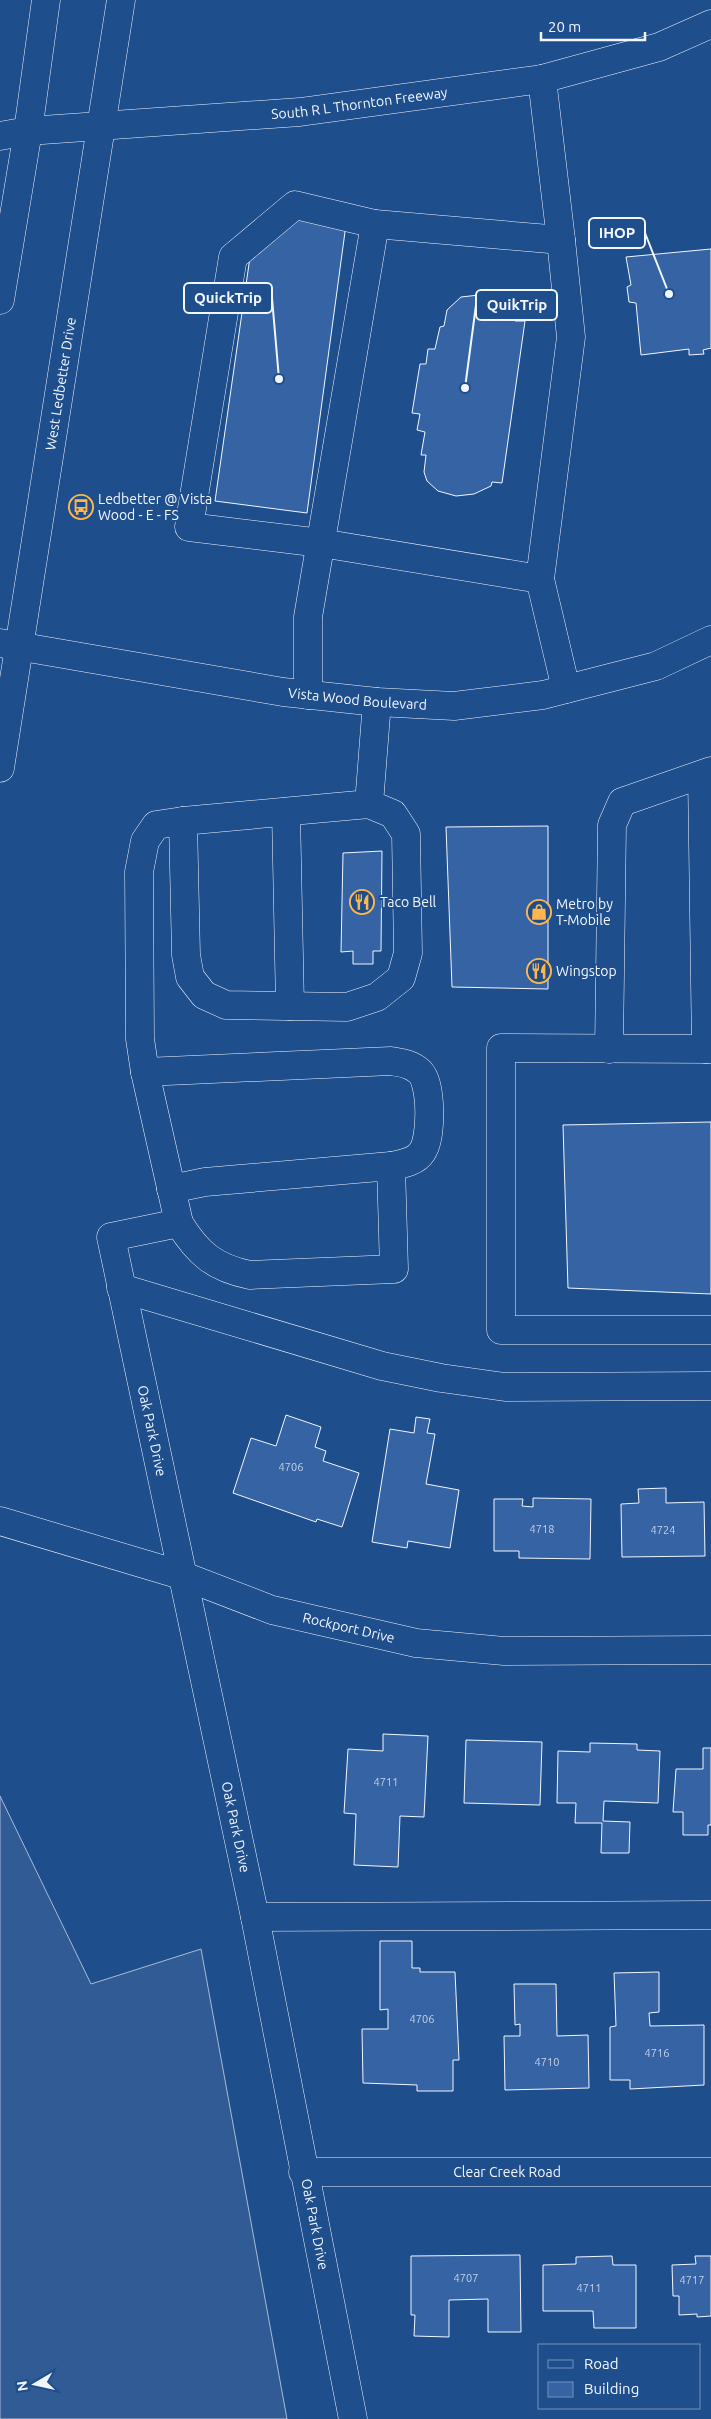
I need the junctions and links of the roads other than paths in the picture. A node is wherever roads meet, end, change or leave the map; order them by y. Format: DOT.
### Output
graph roads {
  1 [pos="46,0"];
  2 [pos="121,0"];
  3 [pos="711,24"];
  4 [pos="542,79"];
  5 [pos="102,126"];
  6 [pos="28,131"];
  7 [pos="0,136"];
  8 [pos="375,224"];
  9 [pos="561,240"];
  10 [pos="1,285"];
  11 [pos="321,543"];
  12 [pos="540,579"];
  13 [pos="711,640"];
  14 [pos="9,644"];
  15 [pos="566,689"];
  16 [pos="308,695"];
  17 [pos="377,702"];
  18 [pos="0,768"];
  19 [pos="706,773"];
  20 [pos="369,804"];
  21 [pos="286,812"];
  22 [pos="183,822"];
  23 [pos="290,1006"];
  24 [pos="609,1048"];
  25 [pos="708,1049"];
  26 [pos="145,1072"];
  27 [pos="391,1166"];
  28 [pos="171,1188"];
  29 [pos="179,1223"];
  30 [pos="121,1288"];
  31 [pos="711,1330"];
  32 [pos="711,1386"];
  33 [pos="0,1521"];
  34 [pos="181,1575"];
  35 [pos="711,1650"];
  36 [pos="711,1915"];
  37 [pos="255,1917"];
  38 [pos="303,2172"];
  39 [pos="711,2172"];
  40 [pos="353,2419"];
  1 -- 6 [label="street"];
  2 -- 5 [label="street, West Ledbetter Drive"];
  3 -- 4 [label="street, South R L Thornton Freeway"];
  4 -- 5 [label="street, South R L Thornton Freeway"];
  4 -- 9 [label="street"];
  5 -- 6 [label="street, South R L Thornton Freeway"];
  5 -- 14 [label="street, West Ledbetter Drive"];
  6 -- 7 [label="street, South R L Thornton Freeway"];
  6 -- 10 [label="street"];
  8 -- 9 [label="street"];
  8 -- 11 [label="street"];
  8 -- 11 [label="street"];
  9 -- 12 [label="street"];
  11 -- 12 [label="street"];
  11 -- 16 [label="street"];
  12 -- 15 [label="street"];
  13 -- 15 [label="street, Vista Wood Boulevard"];
  14 -- 16 [label="street, Vista Wood Boulevard"];
  14 -- 18 [label="street, West Ledbetter Drive"];
  15 -- 17 [label="street, Vista Wood Boulevard"];
  16 -- 17 [label="street, Vista Wood Boulevard"];
  17 -- 20 [label="street"];
  19 -- 24 [label="street"];
  19 -- 25 [label="street"];
  20 -- 21 [label="street"];
  20 -- 23 [label="street"];
  21 -- 22 [label="street"];
  21 -- 23 [label="street"];
  22 -- 23 [label="street"];
  22 -- 26 [label="street"];
  24 -- 25 [label="street"];
  24 -- 31 [label="street"];
  26 -- 27 [label="street"];
  26 -- 28 [label="street"];
  27 -- 28 [label="street"];
  27 -- 29 [label="street"];
  28 -- 29 [label="street"];
  29 -- 30 [label="street, Oak Park Drive"];
  30 -- 32 [label="street"];
  30 -- 34 [label="street, Oak Park Drive"];
  33 -- 34 [label="street, Rockport Drive"];
  34 -- 35 [label="street, Rockport Drive"];
  34 -- 37 [label="street, Oak Park Drive"];
  36 -- 37 [label="street"];
  37 -- 38 [label="street, Oak Park Drive"];
  38 -- 39 [label="street, Clear Creek Road"];
  38 -- 40 [label="street, Oak Park Drive"];
}
